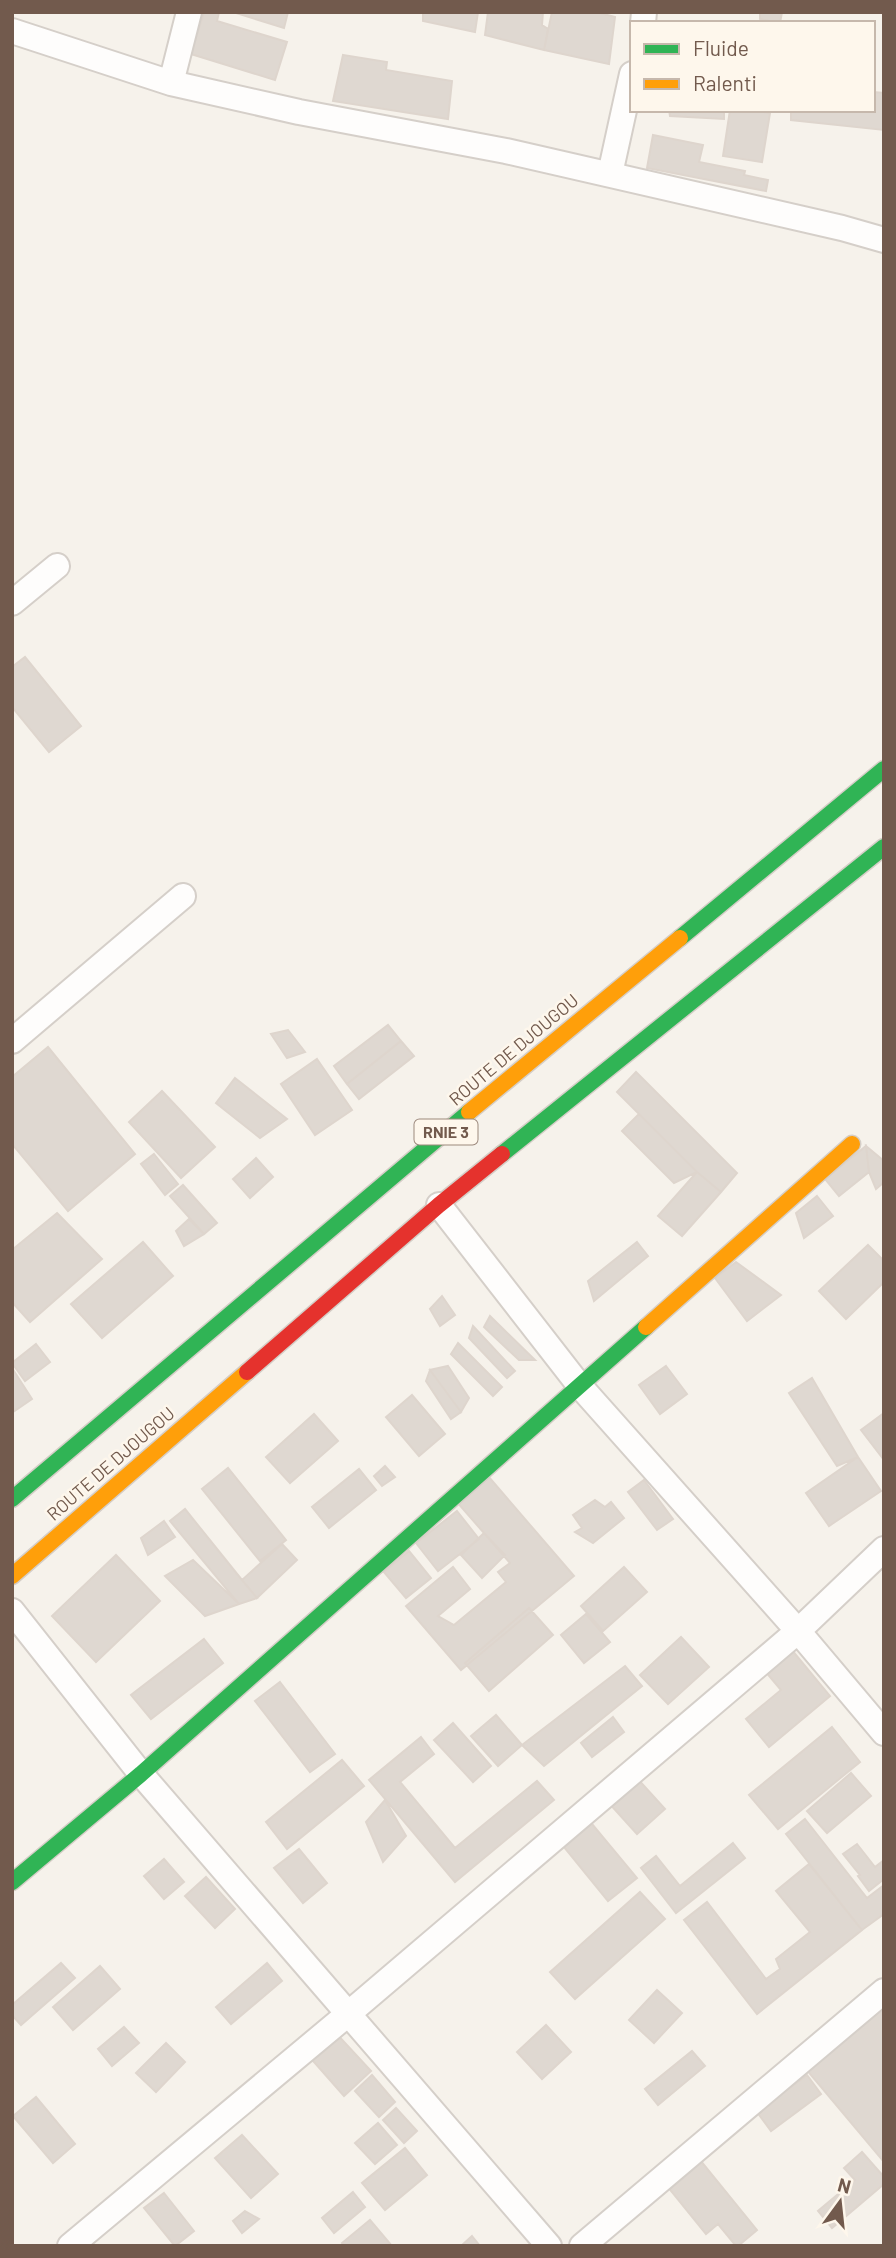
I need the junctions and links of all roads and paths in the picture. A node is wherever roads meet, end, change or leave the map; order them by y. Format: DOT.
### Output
graph roads {
  1 [pos="189,12"];
  2 [pos="12,31"];
  3 [pos="171,83"];
  4 [pos="630,83"];
  5 [pos="610,174"];
  6 [pos="884,240"];
  7 [pos="57,566"];
  8 [pos="12,603"];
  9 [pos="884,769"];
  10 [pos="884,847"];
  11 [pos="183,896"];
  12 [pos="12,1041"];
  13 [pos="852,1144"];
  14 [pos="439,1205"];
  15 [pos="579,1385"];
  16 [pos="12,1499"];
  17 [pos="884,1549"];
  18 [pos="12,1576"];
  19 [pos="12,1611"];
  20 [pos="798,1631"];
  21 [pos="884,1733"];
  22 [pos="141,1774"];
  23 [pos="12,1882"];
  24 [pos="884,1991"];
  25 [pos="348,2014"];
  26 [pos="70,2246"];
  27 [pos="549,2246"];
  28 [pos="582,2246"];
  1 -- 3 [label="street"];
  2 -- 3 [label="street"];
  3 -- 5 [label="street"];
  4 -- 5 [label="street"];
  5 -- 6 [label="street"];
  7 -- 8 [label="street"];
  9 -- 16 [label="main road, ROUTE DE DJOUGOU / RNIE 3"];
  10 -- 14 [label="main road, ROUTE DE DJOUGOU / RNIE 3"];
  11 -- 12 [label="street"];
  13 -- 15 [label="main road"];
  14 -- 15 [label="street"];
  14 -- 18 [label="main road, ROUTE DE DJOUGOU / RNIE 3"];
  15 -- 20 [label="street"];
  15 -- 22 [label="main road"];
  17 -- 20 [label="street"];
  19 -- 22 [label="street"];
  20 -- 21 [label="street"];
  20 -- 25 [label="street"];
  22 -- 23 [label="main road"];
  22 -- 25 [label="street"];
  24 -- 28 [label="street"];
  25 -- 26 [label="street"];
  25 -- 27 [label="street"];
}
